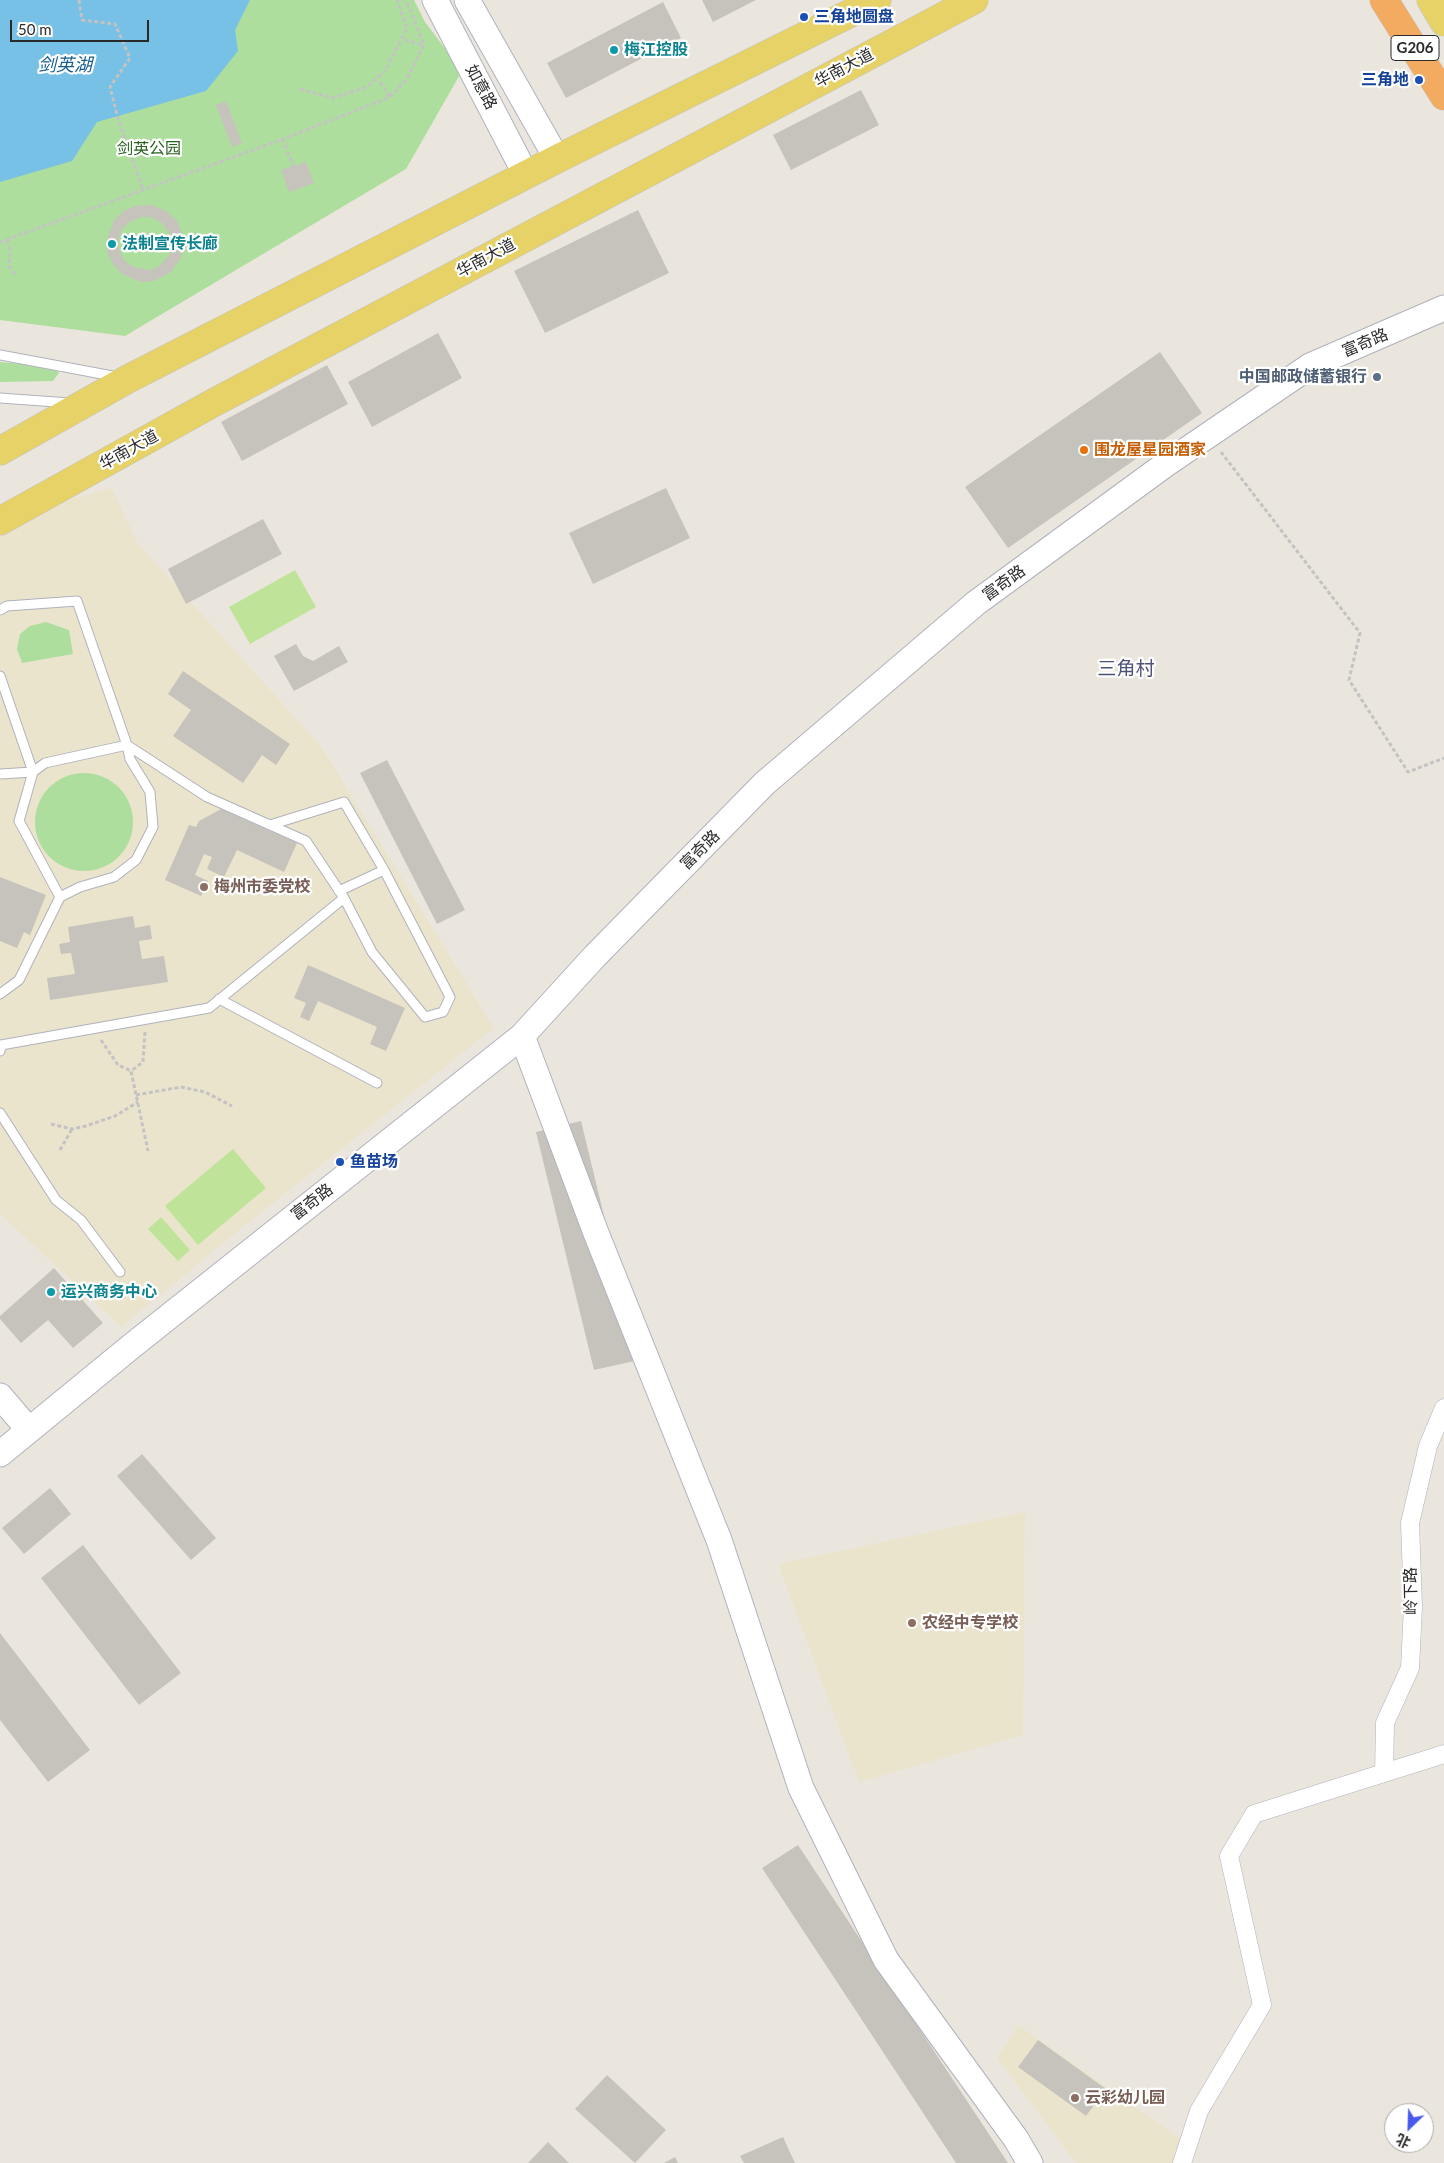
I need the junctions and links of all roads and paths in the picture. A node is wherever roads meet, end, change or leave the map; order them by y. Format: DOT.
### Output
graph roads {
  1 [pos="79,0"];
  2 [pos="397,0"];
  3 [pos="406,0"];
  4 [pos="435,0"];
  5 [pos="467,0"];
  6 [pos="877,0"];
  7 [pos="974,0"];
  8 [pos="1384,0"];
  9 [pos="1431,0"];
  10 [pos="1444,22"];
  11 [pos="405,40"];
  12 [pos="424,45"];
  13 [pos="380,82"];
  14 [pos="300,89"];
  15 [pos="1444,96"];
  16 [pos="390,97"];
  17 [pos="283,139"];
  18 [pos="557,159"];
  19 [pos="293,166"];
  20 [pos="526,175"];
  21 [pos="143,189"];
  22 [pos="7,240"];
  23 [pos="0,242"];
  24 [pos="15,275"];
  25 [pos="1444,308"];
  26 [pos="0,355"];
  27 [pos="128,379"];
  28 [pos="0,398"];
  29 [pos="83,404"];
  30 [pos="1208,436"];
  31 [pos="0,451"];
  32 [pos="0,520"];
  33 [pos="0,610"];
  34 [pos="0,676"];
  35 [pos="127,744"];
  36 [pos="1444,758"];
  37 [pos="33,772"];
  38 [pos="0,774"];
  39 [pos="270,825"];
  40 [pos="384,870"];
  41 [pos="341,894"];
  42 [pos="60,897"];
  43 [pos="0,994"];
  44 [pos="219,999"];
  45 [pos="145,1032"];
  46 [pos="99,1036"];
  47 [pos="522,1036"];
  48 [pos="0,1051"];
  49 [pos="131,1071"];
  50 [pos="377,1083"];
  51 [pos="136,1096"];
  52 [pos="138,1102"];
  53 [pos="232,1106"];
  54 [pos="0,1113"];
  55 [pos="51,1124"];
  56 [pos="72,1129"];
  57 [pos="60,1150"];
  58 [pos="148,1151"];
  59 [pos="120,1272"];
  60 [pos="0,1396"];
  61 [pos="1444,1408"];
  62 [pos="29,1430"];
  63 [pos="0,1454"];
  64 [pos="1444,1754"];
  65 [pos="1384,1773"];
  66 [pos="1030,2163"];
  67 [pos="1182,2163"];
  1 -- 21 [label="path"];
  2 -- 14 [label="path"];
  3 -- 12 [label="path"];
  4 -- 20 [label="street, 如意路"];
  5 -- 18 [label="street, 如意路"];
  6 -- 18 [label="main road"];
  7 -- 32 [label="main road, 华南大道"];
  8 -- 15 [label="highway, G206"];
  9 -- 10 [label="main road"];
  11 -- 12 [label="path"];
  12 -- 16 [label="path"];
  13 -- 16 [label="path"];
  16 -- 17 [label="path"];
  17 -- 19 [label="path"];
  17 -- 21 [label="path"];
  18 -- 20 [label="main road"];
  20 -- 27 [label="main road"];
  21 -- 22 [label="path"];
  22 -- 23 [label="path"];
  22 -- 24 [label="path"];
  25 -- 30 [label="street, 富奇路"];
  26 -- 27 [label="lane"];
  27 -- 29 [label="main road"];
  28 -- 29 [label="lane"];
  29 -- 31 [label="main road"];
  30 -- 36 [label="path"];
  30 -- 47 [label="street, 富奇路"];
  33 -- 35 [label="lane"];
  34 -- 37 [label="lane"];
  35 -- 37 [label="lane"];
  35 -- 39 [label="lane"];
  35 -- 42 [label="lane"];
  37 -- 38 [label="lane"];
  37 -- 42 [label="lane"];
  39 -- 40 [label="lane"];
  39 -- 41 [label="lane"];
  40 -- 41 [label="lane"];
  40 -- 41 [label="lane"];
  41 -- 44 [label="lane"];
  42 -- 43 [label="lane"];
  44 -- 48 [label="lane"];
  44 -- 50 [label="lane"];
  45 -- 49 [label="path"];
  46 -- 49 [label="path"];
  47 -- 62 [label="street, 富奇路"];
  47 -- 66 [label="street"];
  49 -- 51 [label="path"];
  51 -- 52 [label="path"];
  51 -- 53 [label="path"];
  52 -- 56 [label="path"];
  52 -- 58 [label="path"];
  54 -- 59 [label="lane"];
  55 -- 56 [label="path"];
  56 -- 57 [label="path"];
  60 -- 62 [label="street"];
  61 -- 65 [label="street, 岭下路"];
  62 -- 63 [label="street, 富奇路"];
  64 -- 65 [label="street"];
  65 -- 67 [label="street"];
}
